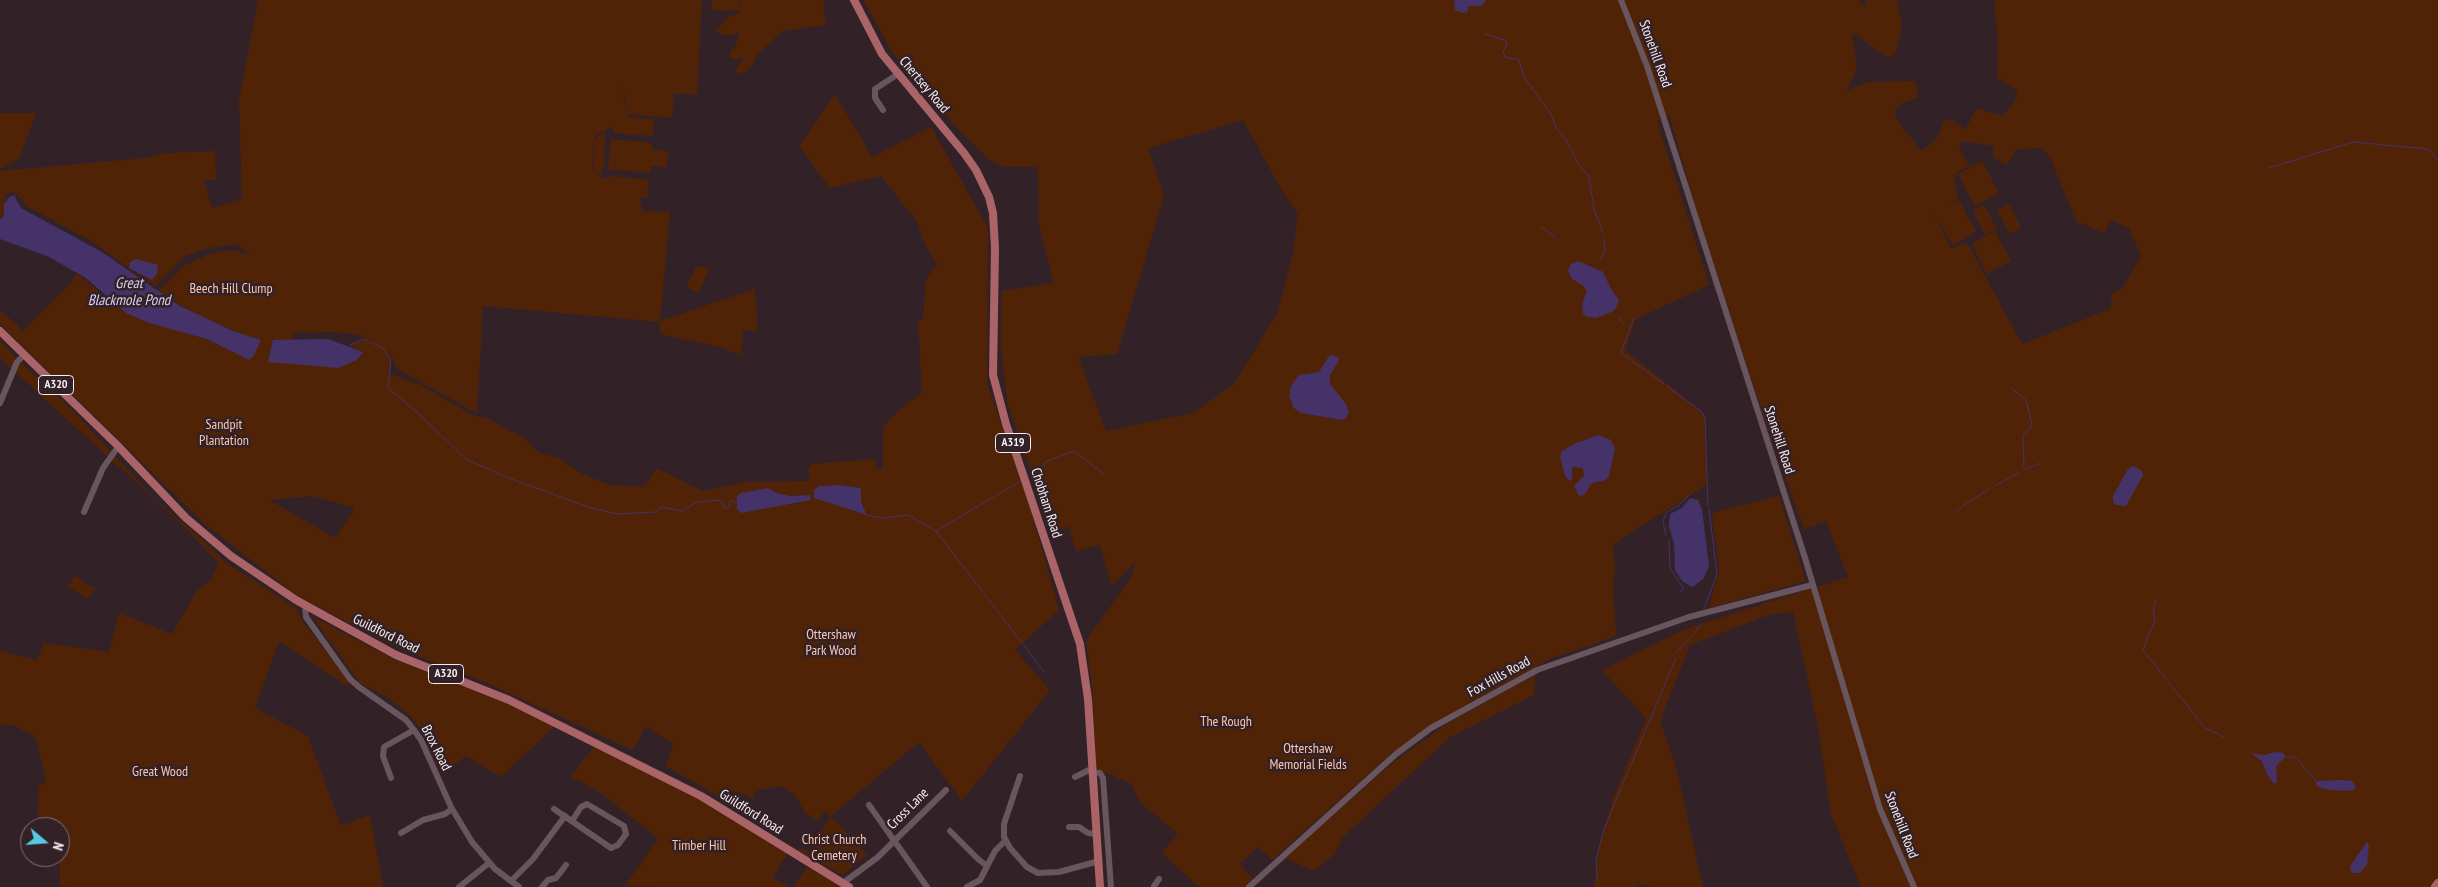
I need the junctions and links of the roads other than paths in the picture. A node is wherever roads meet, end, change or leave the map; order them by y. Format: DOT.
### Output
graph roads {
  1 [pos="854,0"];
  2 [pos="1621,0"];
  3 [pos="898,74"];
  4 [pos="883,110"];
  5 [pos="982,181"];
  6 [pos="0,331"];
  7 [pos="24,355"];
  8 [pos="0,403"];
  9 [pos="118,447"];
  10 [pos="84,512"];
  11 [pos="1812,585"];
  12 [pos="304,606"];
  13 [pos="414,730"];
  14 [pos="1092,771"];
  15 [pos="1019,774"];
  16 [pos="1075,777"];
  17 [pos="392,778"];
  18 [pos="946,790"];
  19 [pos="869,805"];
  20 [pos="554,809"];
  21 [pos="452,810"];
  22 [pos="565,816"];
  23 [pos="572,821"];
  24 [pos="1069,827"];
  25 [pos="401,832"];
  26 [pos="1096,834"];
  27 [pos="952,836"];
  28 [pos="1005,841"];
  29 [pos="893,842"];
  30 [pos="1098,861"];
  31 [pos="489,863"];
  32 [pos="566,865"];
  33 [pos="987,866"];
  34 [pos="510,883"];
  35 [pos="2438,883"];
  36 [pos="846,885"];
  37 [pos="459,887"];
  38 [pos="519,887"];
  39 [pos="542,887"];
  40 [pos="927,887"];
  41 [pos="967,887"];
  42 [pos="1100,887"];
  43 [pos="1111,887"];
  44 [pos="1248,887"];
  45 [pos="1914,887"];
  46 [pos="2435,887"];
  1 -- 3 [label="main road, Chertsey Road / A319"];
  2 -- 11 [label="street, Stonehill Road"];
  3 -- 4 [label="street"];
  3 -- 5 [label="main road, Chertsey Road / A319"];
  5 -- 14 [label="main road, Chobham Road / A319"];
  6 -- 7 [label="main road, Guildford Road / A320"];
  7 -- 8 [label="street"];
  7 -- 9 [label="main road, Guildford Road / A320"];
  9 -- 10 [label="street"];
  9 -- 12 [label="main road, Guildford Road / A320"];
  11 -- 44 [label="street, Fox Hills Road"];
  11 -- 45 [label="street, Stonehill Road"];
  12 -- 13 [label="street, Brox Road"];
  12 -- 36 [label="main road, Guildford Road / A320"];
  13 -- 17 [label="street"];
  13 -- 21 [label="street, Brox Road"];
  14 -- 16 [label="street"];
  14 -- 26 [label="main road, Chobham Road / A319"];
  14 -- 43 [label="street"];
  15 -- 28 [label="street"];
  18 -- 29 [label="street, Cross Lane"];
  19 -- 29 [label="street"];
  20 -- 22 [label="street"];
  21 -- 25 [label="street"];
  21 -- 31 [label="street, Brox Road"];
  22 -- 23 [label="street"];
  22 -- 34 [label="street"];
  23 -- 23 [label="street"];
  24 -- 26 [label="street"];
  26 -- 30 [label="main road, Chobham Road / A319"];
  27 -- 33 [label="street"];
  28 -- 30 [label="street"];
  28 -- 33 [label="street"];
  29 -- 36 [label="street, Cross Lane"];
  29 -- 40 [label="street"];
  30 -- 42 [label="main road, Chobham Road / A319"];
  31 -- 34 [label="street, Brox Road"];
  31 -- 37 [label="street"];
  32 -- 39 [label="street"];
  33 -- 41 [label="street"];
  34 -- 38 [label="street, Brox Road"];
  35 -- 46 [label="main road"];
}
